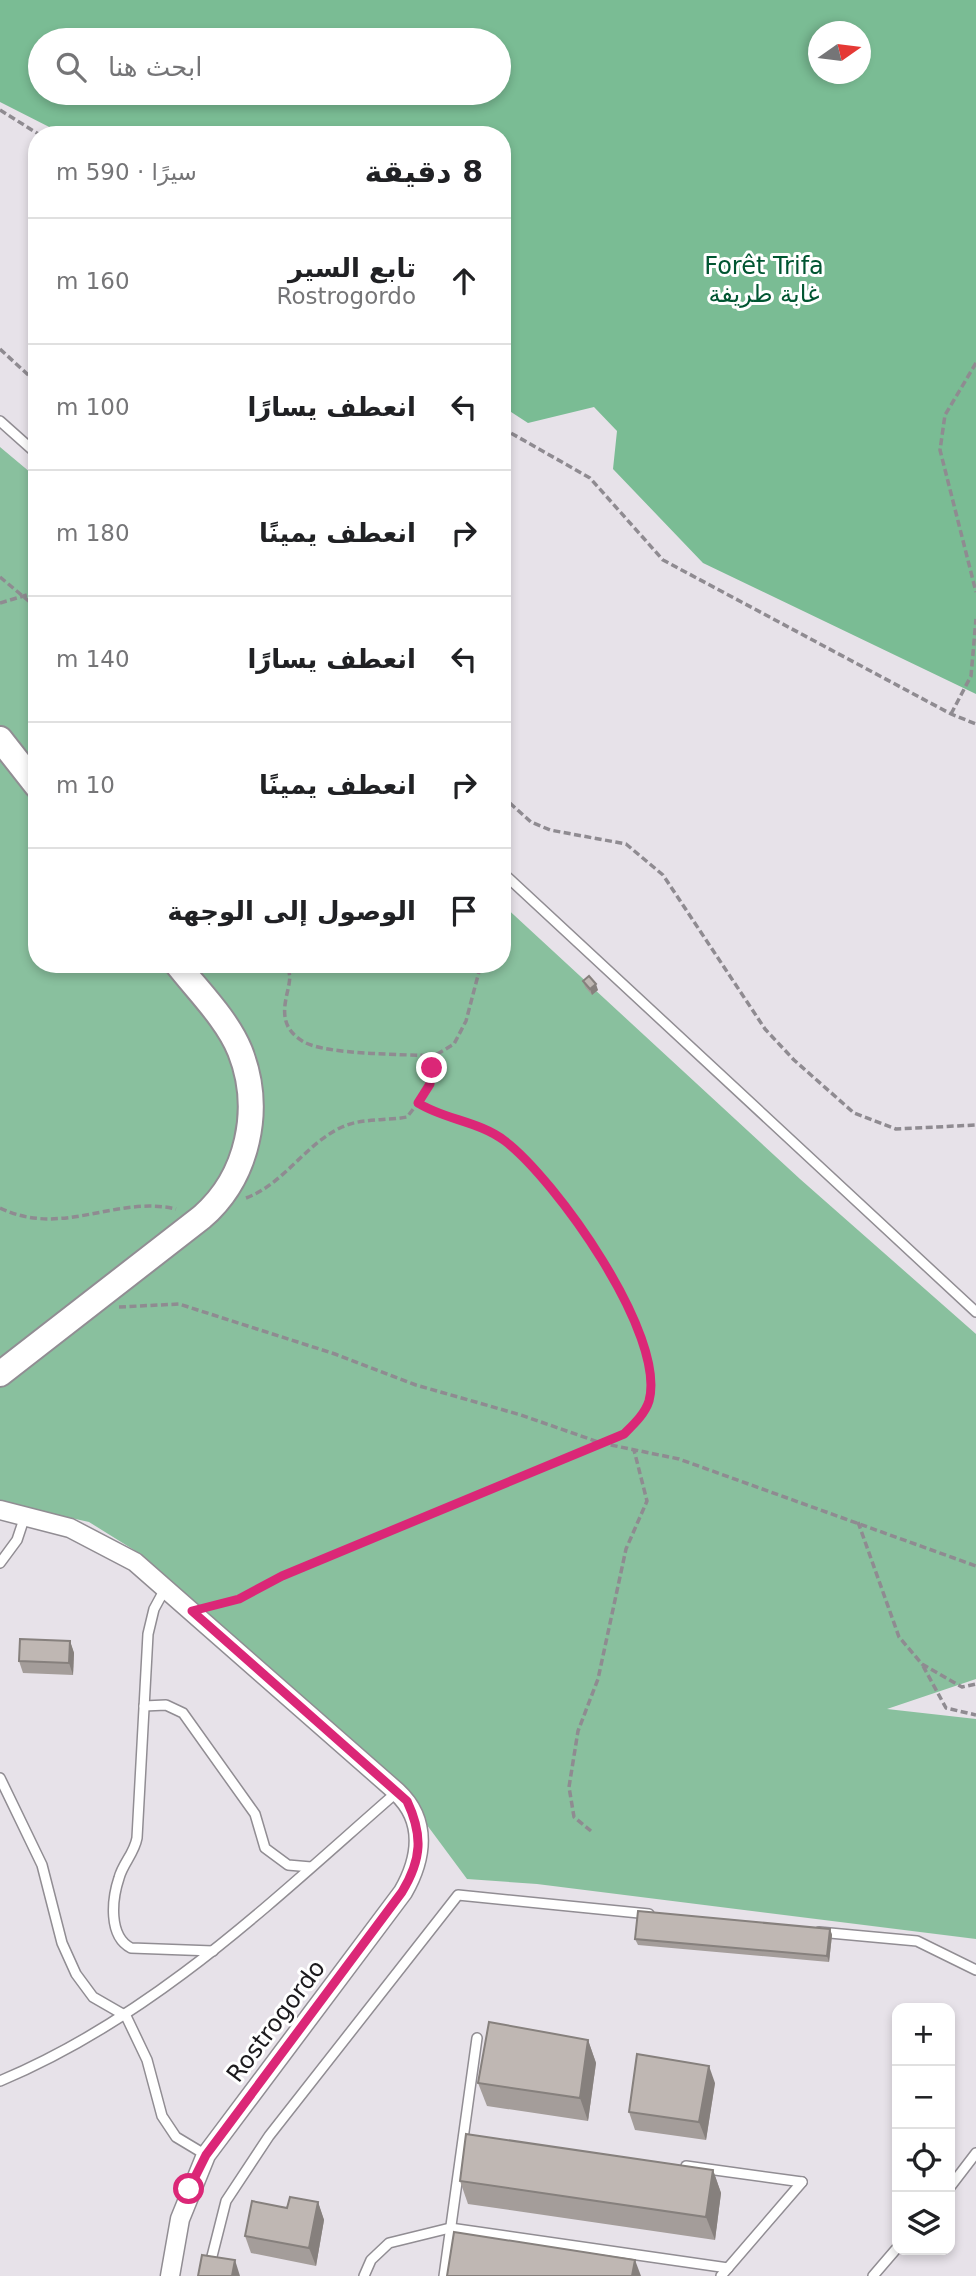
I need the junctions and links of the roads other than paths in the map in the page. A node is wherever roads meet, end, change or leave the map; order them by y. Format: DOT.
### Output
graph roads {
  1 [pos="0,422"];
  2 [pos="28,446"];
  3 [pos="0,739"];
  4 [pos="28,775"];
  5 [pos="511,880"];
  6 [pos="184,973"];
  7 [pos="976,1312"];
  8 [pos="0,1374"];
  9 [pos="0,1510"];
  10 [pos="25,1516"];
  11 [pos="0,1563"];
  12 [pos="166,1586"];
  13 [pos="144,1706"];
  14 [pos="0,1778"];
  15 [pos="402,1796"];
  16 [pos="311,1867"];
  17 [pos="662,1916"];
  18 [pos="810,1931"];
  19 [pos="213,1951"];
  20 [pos="976,1970"];
  21 [pos="126,2016"];
  22 [pos="477,2038"];
  23 [pos="0,2081"];
  24 [pos="463,2137"];
  25 [pos="477,2138"];
  26 [pos="976,2153"];
  27 [pos="206,2155"];
  28 [pos="680,2166"];
  29 [pos="955,2180"];
  30 [pos="450,2228"];
  31 [pos="892,2254"];
  32 [pos="724,2272"];
  33 [pos="170,2276"];
  34 [pos="207,2276"];
  35 [pos="364,2276"];
  36 [pos="444,2276"];
  37 [pos="873,2276"];
  1 -- 2 [label="lane"];
  3 -- 4 [label="street"];
  5 -- 7 [label="lane"];
  6 -- 8 [label="street"];
  9 -- 10 [label="street"];
  10 -- 11 [label="lane"];
  10 -- 12 [label="street"];
  12 -- 13 [label="lane"];
  12 -- 15 [label="street"];
  13 -- 16 [label="lane"];
  13 -- 19 [label="lane"];
  14 -- 21 [label="lane"];
  15 -- 16 [label="lane"];
  15 -- 27 [label="street, Rostrogordo"];
  16 -- 19 [label="lane"];
  17 -- 34 [label="lane"];
  18 -- 20 [label="lane"];
  19 -- 21 [label="lane"];
  21 -- 23 [label="lane"];
  21 -- 27 [label="lane"];
  22 -- 24 [label="lane"];
  24 -- 25 [label="lane"];
  24 -- 30 [label="lane"];
  26 -- 29 [label="lane"];
  27 -- 33 [label="street, Rostrogordo"];
  28 -- 32 [label="lane"];
  30 -- 32 [label="lane"];
  30 -- 35 [label="lane"];
  30 -- 36 [label="lane"];
  31 -- 37 [label="lane"];
}
